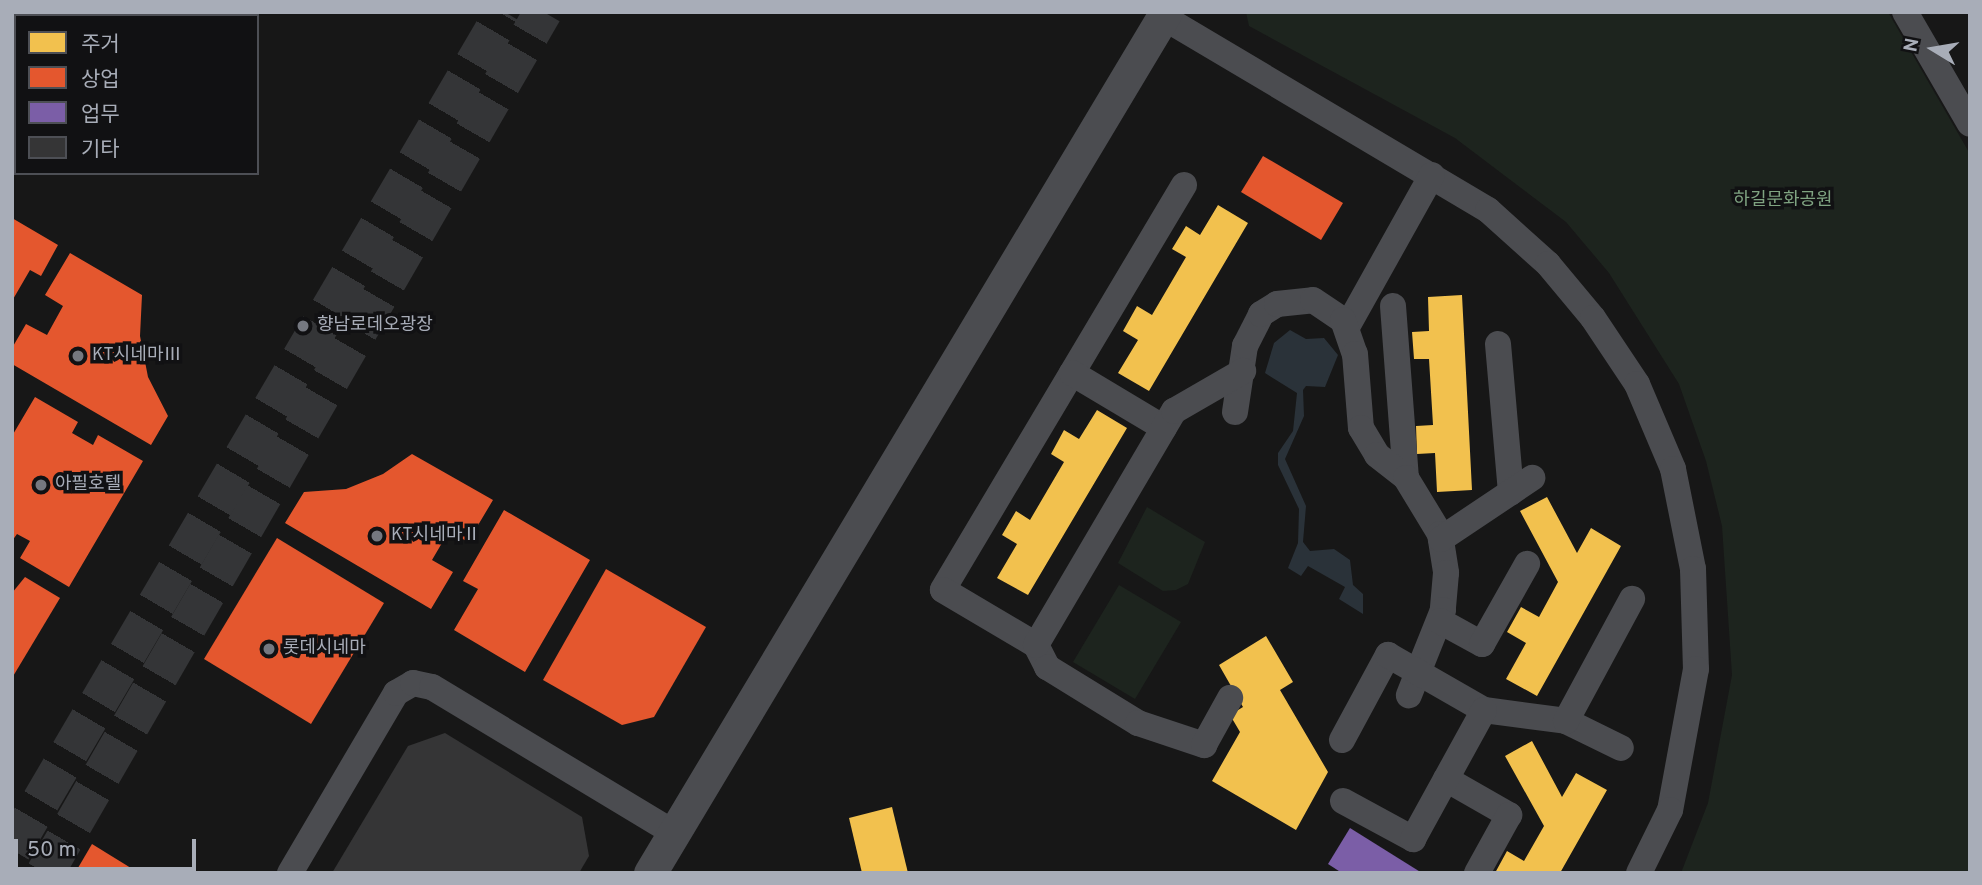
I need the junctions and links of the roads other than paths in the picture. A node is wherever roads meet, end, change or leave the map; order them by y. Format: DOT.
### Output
graph roads {
  1 [pos="1905,12"];
  2 [pos="1165,15"];
  3 [pos="1970,124"];
  4 [pos="1432,175"];
  5 [pos="1184,185"];
  6 [pos="1393,306"];
  7 [pos="1347,327"];
  8 [pos="1498,344"];
  9 [pos="1243,371"];
  10 [pos="1072,373"];
  11 [pos="1235,412"];
  12 [pos="1164,429"];
  13 [pos="1406,478"];
  14 [pos="1441,539"];
  15 [pos="1527,564"];
  16 [pos="1632,599"];
  17 [pos="1440,621"];
  18 [pos="1036,645"];
  19 [pos="1415,684"];
  20 [pos="1230,698"];
  21 [pos="1484,710"];
  22 [pos="1566,721"];
  23 [pos="1342,740"];
  24 [pos="1621,748"];
  25 [pos="1446,779"];
  26 [pos="1343,801"];
  27 [pos="674,833"];
  28 [pos="290,873"];
  29 [pos="650,873"];
  30 [pos="1477,873"];
  31 [pos="1639,873"];
  1 -- 3 [label="street"];
  2 -- 4 [label="street"];
  2 -- 27 [label="street"];
  4 -- 7 [label="street"];
  4 -- 31 [label="street"];
  5 -- 10 [label="street"];
  6 -- 13 [label="street"];
  7 -- 9 [label="street"];
  7 -- 13 [label="street"];
  8 -- 14 [label="street"];
  9 -- 11 [label="street"];
  9 -- 12 [label="street"];
  10 -- 12 [label="street"];
  10 -- 18 [label="street"];
  12 -- 18 [label="street"];
  13 -- 14 [label="street"];
  14 -- 17 [label="street"];
  15 -- 17 [label="street"];
  16 -- 22 [label="street"];
  17 -- 19 [label="street"];
  18 -- 20 [label="street"];
  19 -- 21 [label="street"];
  19 -- 23 [label="street"];
  21 -- 22 [label="street"];
  21 -- 25 [label="street"];
  22 -- 24 [label="street"];
  25 -- 26 [label="street"];
  25 -- 30 [label="street"];
  27 -- 28 [label="street"];
  27 -- 29 [label="street"];
}
